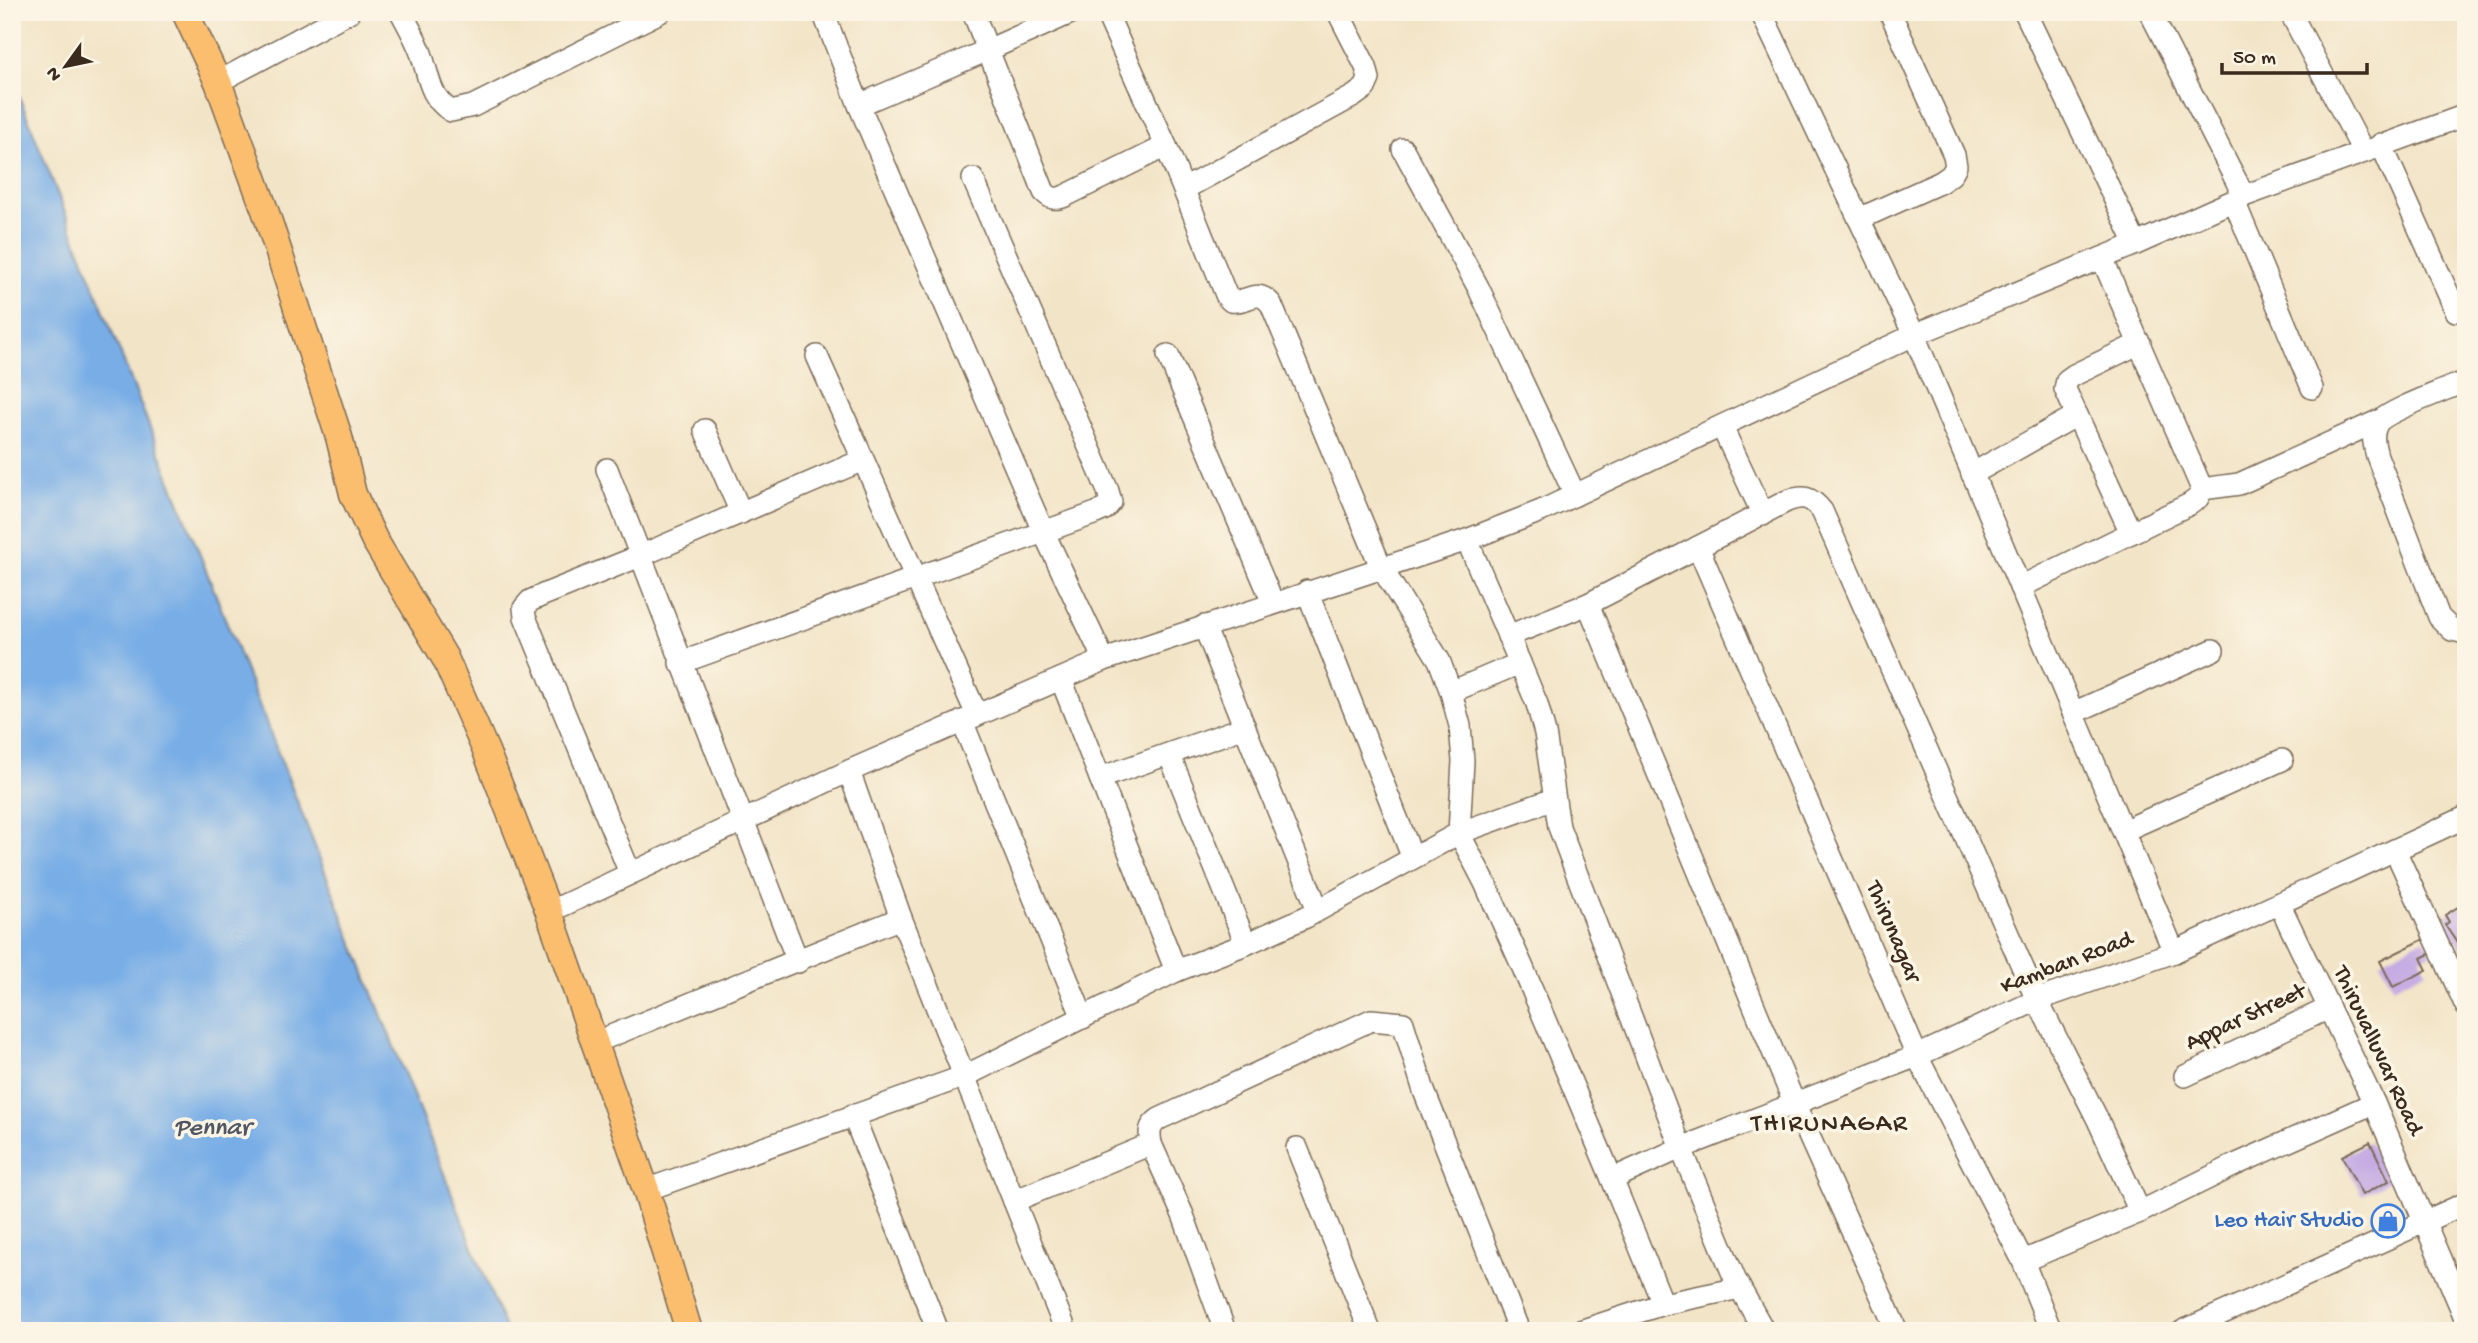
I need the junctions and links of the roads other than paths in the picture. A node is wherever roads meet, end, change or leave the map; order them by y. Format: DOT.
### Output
graph roads {
  1 [pos="185,12"];
  2 [pos="349,12"];
  3 [pos="401,12"];
  4 [pos="660,12"];
  5 [pos="823,12"];
  6 [pos="973,12"];
  7 [pos="1073,12"];
  8 [pos="1106,12"];
  9 [pos="1338,12"];
  10 [pos="1761,12"];
  11 [pos="1890,12"];
  12 [pos="2025,12"];
  13 [pos="2150,12"];
  14 [pos="2290,12"];
  15 [pos="988,50"];
  16 [pos="218,82"];
  17 [pos="859,105"];
  18 [pos="2466,115"];
  19 [pos="1166,146"];
  20 [pos="2372,148"];
  21 [pos="1403,149"];
  22 [pos="973,179"];
  23 [pos="1184,190"];
  24 [pos="2239,198"];
  25 [pos="1859,219"];
  26 [pos="2136,244"];
  27 [pos="2102,258"];
  28 [pos="2456,311"];
  29 [pos="1914,335"];
  30 [pos="2140,343"];
  31 [pos="1168,355"];
  32 [pos="817,356"];
  33 [pos="2466,381"];
  34 [pos="2312,388"];
  35 [pos="2077,415"];
  36 [pos="2378,421"];
  37 [pos="1723,426"];
  38 [pos="705,430"];
  39 [pos="863,460"];
  40 [pos="607,469"];
  41 [pos="1972,474"];
  42 [pos="2202,489"];
  43 [pos="1575,495"];
  44 [pos="741,513"];
  45 [pos="1763,514"];
  46 [pos="1043,531"];
  47 [pos="2131,533"];
  48 [pos="1466,540"];
  49 [pos="1698,547"];
  50 [pos="640,556"];
  51 [pos="1381,567"];
  52 [pos="915,577"];
  53 [pos="2020,587"];
  54 [pos="1307,592"];
  55 [pos="1273,603"];
  56 [pos="1588,604"];
  57 [pos="1204,626"];
  58 [pos="2466,633"];
  59 [pos="1508,636"];
  60 [pos="2213,650"];
  61 [pos="1104,660"];
  62 [pos="680,663"];
  63 [pos="1520,663"];
  64 [pos="1060,680"];
  65 [pos="1451,692"];
  66 [pos="2073,713"];
  67 [pos="970,718"];
  68 [pos="1245,727"];
  69 [pos="1169,754"];
  70 [pos="2282,760"];
  71 [pos="849,771"];
  72 [pos="1100,778"];
  73 [pos="1554,799"];
  74 [pos="2466,817"];
  75 [pos="742,821"];
  76 [pos="2123,831"];
  77 [pos="1459,833"];
  78 [pos="2395,850"];
  79 [pos="1412,856"];
  80 [pos="630,873"];
  81 [pos="2279,903"];
  82 [pos="1318,910"];
  83 [pos="549,912"];
  84 [pos="901,918"];
  85 [pos="1246,944"];
  86 [pos="2174,952"];
  87 [pos="798,962"];
  88 [pos="2457,965"];
  89 [pos="1177,971"];
  90 [pos="2037,1000"];
  91 [pos="2466,1006"];
  92 [pos="2329,1008"];
  93 [pos="1083,1018"];
  94 [pos="596,1042"];
  95 [pos="1917,1056"];
  96 [pos="965,1076"];
  97 [pos="2185,1076"];
  98 [pos="2374,1102"];
  99 [pos="1795,1105"];
  100 [pos="853,1115"];
  101 [pos="1151,1144"];
  102 [pos="1297,1148"];
  103 [pos="1681,1148"];
  104 [pos="1612,1179"];
  105 [pos="646,1190"];
  106 [pos="1014,1201"];
  107 [pos="2466,1203"];
  108 [pos="2140,1212"];
  109 [pos="2423,1222"];
  110 [pos="2023,1261"];
  111 [pos="1740,1288"];
  112 [pos="1664,1304"];
  113 [pos="2466,1320"];
  114 [pos="689,1331"];
  115 [pos="938,1331"];
  116 [pos="1066,1331"];
  117 [pos="1225,1331"];
  118 [pos="1370,1331"];
  119 [pos="1519,1331"];
  120 [pos="1580,1331"];
  121 [pos="1764,1331"];
  122 [pos="1897,1331"];
  123 [pos="2050,1331"];
  124 [pos="2183,1331"];
  1 -- 16 [label="main road"];
  2 -- 16 [label="street"];
  3 -- 4 [label="street"];
  5 -- 17 [label="street"];
  6 -- 15 [label="street"];
  7 -- 15 [label="street"];
  8 -- 19 [label="street"];
  9 -- 23 [label="street"];
  10 -- 25 [label="street"];
  11 -- 25 [label="street"];
  12 -- 26 [label="street"];
  13 -- 24 [label="street"];
  14 -- 20 [label="street"];
  15 -- 17 [label="street"];
  15 -- 19 [label="street"];
  16 -- 83 [label="main road"];
  17 -- 46 [label="street"];
  18 -- 20 [label="street"];
  19 -- 23 [label="street"];
  20 -- 24 [label="street"];
  20 -- 28 [label="street"];
  21 -- 43 [label="street"];
  22 -- 46 [label="street"];
  23 -- 51 [label="street"];
  24 -- 26 [label="street"];
  24 -- 34 [label="street"];
  25 -- 29 [label="street"];
  26 -- 27 [label="street"];
  27 -- 29 [label="street"];
  27 -- 30 [label="street"];
  29 -- 37 [label="street"];
  29 -- 41 [label="street"];
  30 -- 35 [label="street"];
  30 -- 42 [label="street"];
  31 -- 55 [label="street"];
  32 -- 39 [label="street"];
  33 -- 36 [label="street"];
  35 -- 41 [label="street"];
  35 -- 47 [label="street"];
  36 -- 42 [label="street"];
  36 -- 58 [label="street"];
  37 -- 43 [label="street"];
  37 -- 45 [label="street"];
  38 -- 44 [label="street"];
  39 -- 44 [label="street"];
  39 -- 52 [label="street"];
  40 -- 50 [label="street"];
  41 -- 53 [label="street"];
  42 -- 47 [label="street"];
  43 -- 48 [label="street"];
  44 -- 50 [label="street"];
  45 -- 49 [label="street"];
  45 -- 90 [label="street"];
  46 -- 52 [label="street"];
  46 -- 61 [label="street"];
  47 -- 53 [label="street"];
  48 -- 51 [label="street"];
  48 -- 59 [label="street"];
  49 -- 56 [label="street"];
  49 -- 95 [label="street, Thirunagar"];
  50 -- 62 [label="street"];
  50 -- 80 [label="street"];
  51 -- 54 [label="street"];
  51 -- 65 [label="street"];
  52 -- 62 [label="street"];
  52 -- 67 [label="street"];
  53 -- 66 [label="street"];
  54 -- 55 [label="street"];
  54 -- 79 [label="street"];
  55 -- 57 [label="street"];
  56 -- 59 [label="street"];
  56 -- 99 [label="street"];
  57 -- 61 [label="street"];
  57 -- 68 [label="street"];
  59 -- 63 [label="street"];
  60 -- 66 [label="street"];
  61 -- 64 [label="street"];
  62 -- 75 [label="street"];
  63 -- 65 [label="street"];
  63 -- 73 [label="street"];
  64 -- 67 [label="street"];
  64 -- 72 [label="street"];
  65 -- 77 [label="street"];
  66 -- 76 [label="street"];
  67 -- 71 [label="street"];
  67 -- 93 [label="street"];
  68 -- 69 [label="street"];
  68 -- 82 [label="street"];
  69 -- 72 [label="street"];
  69 -- 85 [label="street"];
  70 -- 76 [label="street"];
  71 -- 75 [label="street"];
  71 -- 84 [label="street"];
  72 -- 89 [label="street"];
  73 -- 77 [label="street"];
  73 -- 103 [label="street"];
  74 -- 78 [label="street, Kamban Road"];
  75 -- 80 [label="street"];
  75 -- 87 [label="street"];
  76 -- 86 [label="street"];
  77 -- 79 [label="street"];
  77 -- 104 [label="street"];
  78 -- 81 [label="street, Kamban Road"];
  78 -- 88 [label="street"];
  79 -- 82 [label="street"];
  80 -- 83 [label="street"];
  81 -- 86 [label="street, Kamban Road"];
  81 -- 92 [label="street, Thiruvalluvar Road"];
  82 -- 85 [label="street"];
  83 -- 94 [label="main road"];
  84 -- 87 [label="street"];
  84 -- 96 [label="street"];
  85 -- 89 [label="street"];
  86 -- 90 [label="street, Kamban Road"];
  87 -- 94 [label="street"];
  88 -- 91 [label="street"];
  89 -- 93 [label="street"];
  90 -- 95 [label="street, Kamban Road"];
  90 -- 108 [label="street"];
  92 -- 97 [label="street, Appar Street"];
  92 -- 98 [label="street, Thiruvalluvar Road"];
  93 -- 96 [label="street"];
  94 -- 105 [label="main road"];
  95 -- 99 [label="street, Kamban Road"];
  95 -- 110 [label="street, Thirunagar"];
  96 -- 100 [label="street"];
  96 -- 106 [label="street"];
  98 -- 108 [label="street"];
  98 -- 109 [label="street, Thiruvalluvar Road"];
  99 -- 103 [label="street, Kamban Road"];
  99 -- 122 [label="street"];
  100 -- 105 [label="street"];
  100 -- 115 [label="street"];
  101 -- 106 [label="street"];
  101 -- 117 [label="street"];
  101 -- 119 [label="street"];
  102 -- 118 [label="street"];
  103 -- 104 [label="street, Kamban Road"];
  103 -- 111 [label="street"];
  104 -- 112 [label="street"];
  105 -- 114 [label="main road"];
  106 -- 116 [label="street"];
  107 -- 109 [label="street"];
  108 -- 110 [label="street"];
  109 -- 113 [label="street, Thiruvalluvar Road"];
  109 -- 124 [label="street"];
  110 -- 123 [label="street, Thirunagar"];
  111 -- 112 [label="street"];
  111 -- 121 [label="street"];
  112 -- 120 [label="street"];
}
